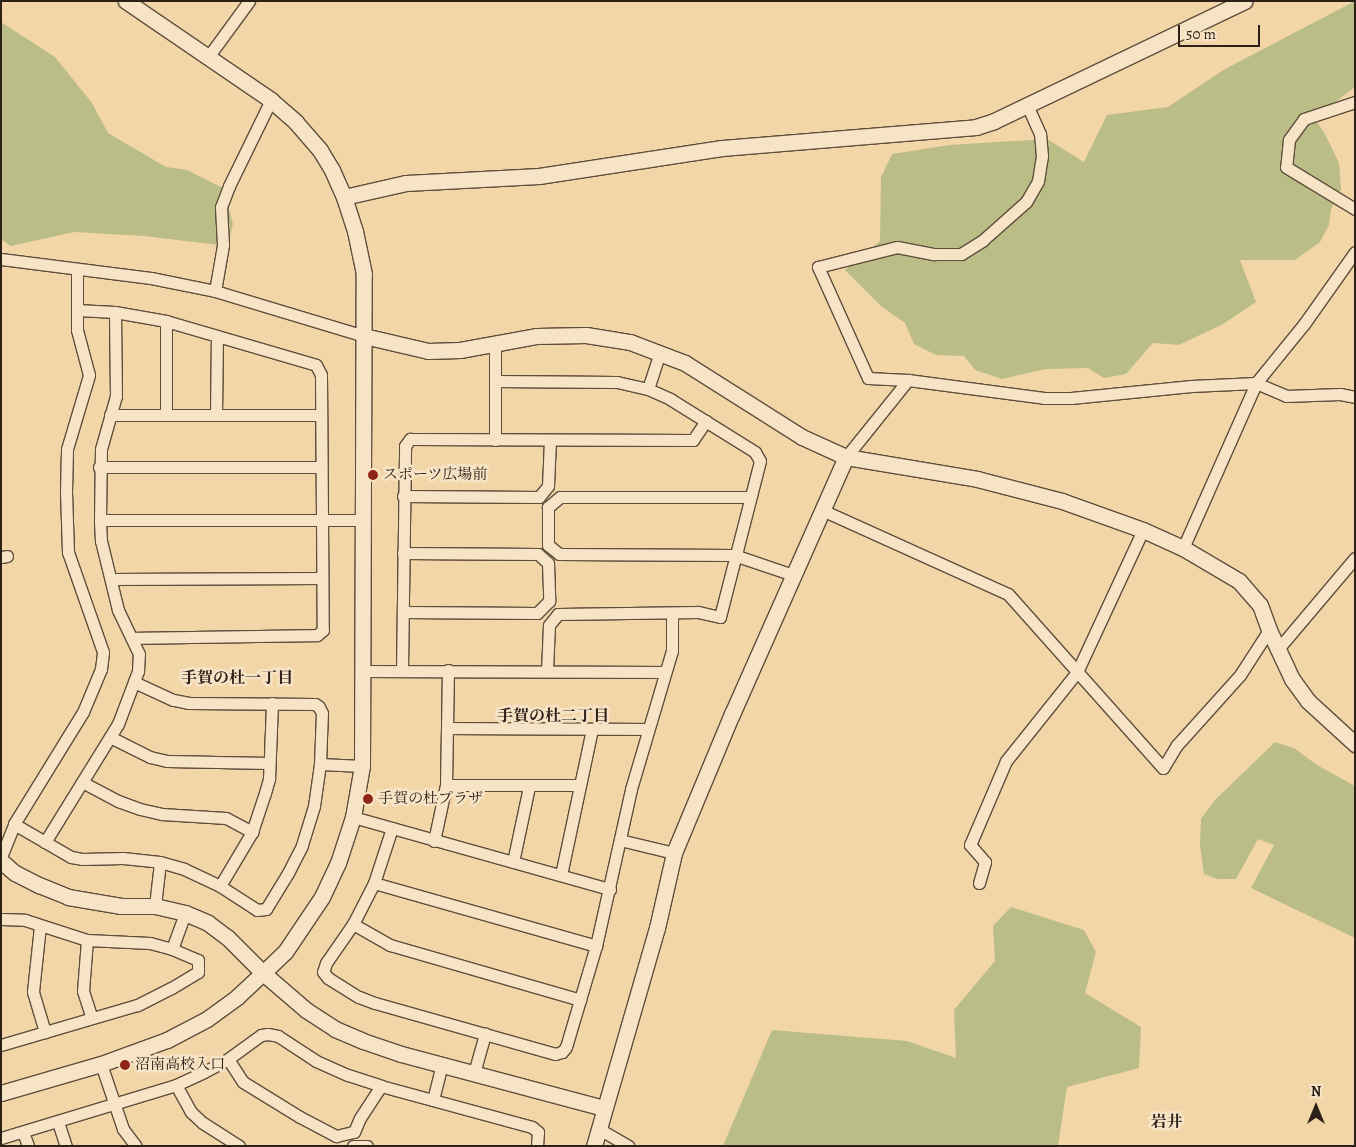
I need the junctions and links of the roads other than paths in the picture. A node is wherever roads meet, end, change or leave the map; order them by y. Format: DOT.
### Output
graph roads {
  1 [pos="126,1"];
  2 [pos="249,1"];
  3 [pos="1245,1"];
  4 [pos="208,57"];
  5 [pos="271,100"];
  6 [pos="1355,102"];
  7 [pos="1027,105"];
  8 [pos="344,196"];
  9 [pos="1355,210"];
  10 [pos="1355,252"];
  11 [pos="1,259"];
  12 [pos="77,270"];
  13 [pos="215,291"];
  14 [pos="77,310"];
  15 [pos="115,312"];
  16 [pos="166,321"];
  17 [pos="217,336"];
  18 [pos="364,336"];
  19 [pos="495,343"];
  20 [pos="660,352"];
  21 [pos="908,380"];
  22 [pos="495,381"];
  23 [pos="1256,383"];
  24 [pos="648,388"];
  25 [pos="1355,397"];
  26 [pos="110,414"];
  27 [pos="166,415"];
  28 [pos="216,415"];
  29 [pos="320,415"];
  30 [pos="706,421"];
  31 [pos="495,440"];
  32 [pos="550,440"];
  33 [pos="846,457"];
  34 [pos="100,467"];
  35 [pos="321,467"];
  36 [pos="403,496"];
  37 [pos="750,497"];
  38 [pos="822,510"];
  39 [pos="100,520"];
  40 [pos="322,520"];
  41 [pos="363,520"];
  42 [pos="1143,530"];
  43 [pos="1183,548"];
  44 [pos="403,553"];
  45 [pos="734,554"];
  46 [pos="1355,558"];
  47 [pos="792,575"];
  48 [pos="322,578"];
  49 [pos="111,579"];
  50 [pos="403,612"];
  51 [pos="672,613"];
  52 [pos="1269,630"];
  53 [pos="132,638"];
  54 [pos="1278,650"];
  55 [pos="402,670"];
  56 [pos="448,670"];
  57 [pos="547,670"];
  58 [pos="364,671"];
  59 [pos="666,672"];
  60 [pos="1077,672"];
  61 [pos="134,682"];
  62 [pos="272,703"];
  63 [pos="447,728"];
  64 [pos="592,729"];
  65 [pos="647,729"];
  66 [pos="110,737"];
  67 [pos="1355,744"];
  68 [pos="269,763"];
  69 [pos="320,764"];
  70 [pos="362,766"];
  71 [pos="82,782"];
  72 [pos="446,785"];
  73 [pos="580,785"];
  74 [pos="529,786"];
  75 [pos="353,817"];
  76 [pos="14,824"];
  77 [pos="392,828"];
  78 [pos="252,832"];
  79 [pos="434,840"];
  80 [pos="620,840"];
  81 [pos="45,842"];
  82 [pos="674,853"];
  83 [pos="1,856"];
  84 [pos="1,861"];
  85 [pos="160,862"];
  86 [pos="513,862"];
  87 [pos="561,875"];
  88 [pos="374,882"];
  89 [pos="979,883"];
  90 [pos="220,886"];
  91 [pos="610,889"];
  92 [pos="155,906"];
  93 [pos="185,913"];
  94 [pos="1,919"];
  95 [pos="353,924"];
  96 [pos="40,926"];
  97 [pos="87,940"];
  98 [pos="596,946"];
  99 [pos="172,949"];
  100 [pos="264,973"];
  101 [pos="580,1000"];
  102 [pos="92,1018"];
  103 [pos="45,1032"];
  104 [pos="485,1034"];
  105 [pos="1,1045"];
  106 [pos="228,1059"];
  107 [pos="101,1064"];
  108 [pos="442,1065"];
  109 [pos="474,1073"];
  110 [pos="176,1085"];
  111 [pos="381,1086"];
  112 [pos="1,1093"];
  113 [pos="433,1100"];
  114 [pos="114,1106"];
  115 [pos="604,1108"];
  116 [pos="58,1122"];
  117 [pos="599,1129"];
  118 [pos="23,1132"];
  119 [pos="1,1138"];
  120 [pos="28,1146"];
  121 [pos="66,1146"];
  122 [pos="136,1146"];
  123 [pos="239,1146"];
  124 [pos="353,1146"];
  125 [pos="367,1146"];
  126 [pos="537,1146"];
  127 [pos="594,1146"];
  128 [pos="629,1146"];
  1 -- 4 [label="street"];
  2 -- 4 [label="street"];
  3 -- 7 [label="street"];
  4 -- 5 [label="street"];
  5 -- 8 [label="street"];
  5 -- 13 [label="street"];
  6 -- 9 [label="street"];
  7 -- 8 [label="street"];
  7 -- 21 [label="street"];
  8 -- 18 [label="street"];
  10 -- 23 [label="street"];
  11 -- 12 [label="street"];
  12 -- 13 [label="street"];
  12 -- 14 [label="street"];
  13 -- 18 [label="street"];
  14 -- 15 [label="street"];
  14 -- 76 [label="street"];
  15 -- 16 [label="street"];
  15 -- 26 [label="street"];
  16 -- 17 [label="street"];
  16 -- 27 [label="street"];
  17 -- 28 [label="street"];
  17 -- 29 [label="street"];
  18 -- 19 [label="street"];
  18 -- 41 [label="street"];
  19 -- 20 [label="street"];
  19 -- 22 [label="street"];
  20 -- 24 [label="street"];
  20 -- 33 [label="street"];
  21 -- 23 [label="street"];
  21 -- 33 [label="street"];
  22 -- 24 [label="street"];
  22 -- 31 [label="street"];
  23 -- 25 [label="street"];
  23 -- 43 [label="street"];
  24 -- 30 [label="street"];
  26 -- 27 [label="street"];
  26 -- 34 [label="street"];
  27 -- 28 [label="street"];
  28 -- 29 [label="street"];
  29 -- 35 [label="street"];
  30 -- 32 [label="street"];
  30 -- 37 [label="street"];
  31 -- 32 [label="street"];
  31 -- 36 [label="street"];
  32 -- 36 [label="street"];
  33 -- 38 [label="street"];
  33 -- 42 [label="street"];
  34 -- 35 [label="street"];
  34 -- 39 [label="street"];
  35 -- 40 [label="street"];
  36 -- 44 [label="street"];
  37 -- 45 [label="street"];
  37 -- 45 [label="street"];
  38 -- 47 [label="street"];
  38 -- 60 [label="street"];
  39 -- 40 [label="street"];
  39 -- 49 [label="street"];
  40 -- 41 [label="street"];
  40 -- 48 [label="street"];
  41 -- 58 [label="street"];
  42 -- 43 [label="street"];
  42 -- 60 [label="street"];
  43 -- 52 [label="street"];
  44 -- 50 [label="street"];
  44 -- 50 [label="street"];
  45 -- 47 [label="street"];
  45 -- 51 [label="street"];
  46 -- 54 [label="street"];
  47 -- 82 [label="street"];
  48 -- 49 [label="street"];
  48 -- 53 [label="street"];
  49 -- 53 [label="street"];
  50 -- 55 [label="street"];
  51 -- 57 [label="street"];
  51 -- 59 [label="street"];
  52 -- 54 [label="street"];
  52 -- 60 [label="street"];
  53 -- 61 [label="street"];
  54 -- 67 [label="street"];
  55 -- 56 [label="street"];
  55 -- 58 [label="street"];
  56 -- 57 [label="street"];
  56 -- 63 [label="street"];
  57 -- 59 [label="street"];
  58 -- 70 [label="street"];
  59 -- 65 [label="street"];
  60 -- 89 [label="street"];
  61 -- 62 [label="street"];
  61 -- 66 [label="street"];
  62 -- 68 [label="street"];
  62 -- 69 [label="street"];
  63 -- 64 [label="street"];
  63 -- 72 [label="street"];
  64 -- 65 [label="street"];
  64 -- 73 [label="street"];
  65 -- 80 [label="street"];
  66 -- 68 [label="street"];
  66 -- 71 [label="street"];
  68 -- 78 [label="street"];
  69 -- 70 [label="street"];
  69 -- 90 [label="street"];
  70 -- 75 [label="street"];
  71 -- 78 [label="street"];
  71 -- 81 [label="street"];
  72 -- 74 [label="street"];
  72 -- 79 [label="street"];
  73 -- 74 [label="street"];
  73 -- 87 [label="street"];
  74 -- 86 [label="street"];
  75 -- 77 [label="street"];
  75 -- 100 [label="street"];
  76 -- 81 [label="street"];
  76 -- 83 [label="street"];
  77 -- 79 [label="street"];
  77 -- 88 [label="street"];
  78 -- 90 [label="street"];
  79 -- 86 [label="street"];
  80 -- 82 [label="street"];
  80 -- 91 [label="street"];
  81 -- 85 [label="street"];
  82 -- 115 [label="street"];
  84 -- 92 [label="street"];
  85 -- 90 [label="street"];
  85 -- 92 [label="street"];
  86 -- 87 [label="street"];
  87 -- 91 [label="street"];
  88 -- 95 [label="street"];
  88 -- 98 [label="street"];
  91 -- 98 [label="street"];
  92 -- 93 [label="street"];
  93 -- 99 [label="street"];
  93 -- 100 [label="street"];
  94 -- 96 [label="street"];
  95 -- 101 [label="street"];
  95 -- 104 [label="street"];
  96 -- 97 [label="street"];
  96 -- 103 [label="street"];
  97 -- 99 [label="street"];
  97 -- 102 [label="street"];
  98 -- 101 [label="street"];
  99 -- 102 [label="street"];
  100 -- 107 [label="street"];
  100 -- 108 [label="street"];
  101 -- 104 [label="street"];
  102 -- 103 [label="street"];
  103 -- 105 [label="street"];
  104 -- 109 [label="street"];
  106 -- 110 [label="street"];
  106 -- 111 [label="street"];
  106 -- 111 [label="street"];
  107 -- 112 [label="street"];
  107 -- 114 [label="street"];
  108 -- 109 [label="street"];
  108 -- 113 [label="street"];
  109 -- 115 [label="street"];
  110 -- 114 [label="street"];
  110 -- 123 [label="street"];
  111 -- 113 [label="street"];
  113 -- 126 [label="street"];
  114 -- 116 [label="street"];
  114 -- 122 [label="street"];
  115 -- 117 [label="street"];
  116 -- 118 [label="street"];
  116 -- 121 [label="street"];
  117 -- 127 [label="street"];
  117 -- 128 [label="street"];
  118 -- 119 [label="street"];
  118 -- 120 [label="street"];
  124 -- 125 [label="street"];
}
